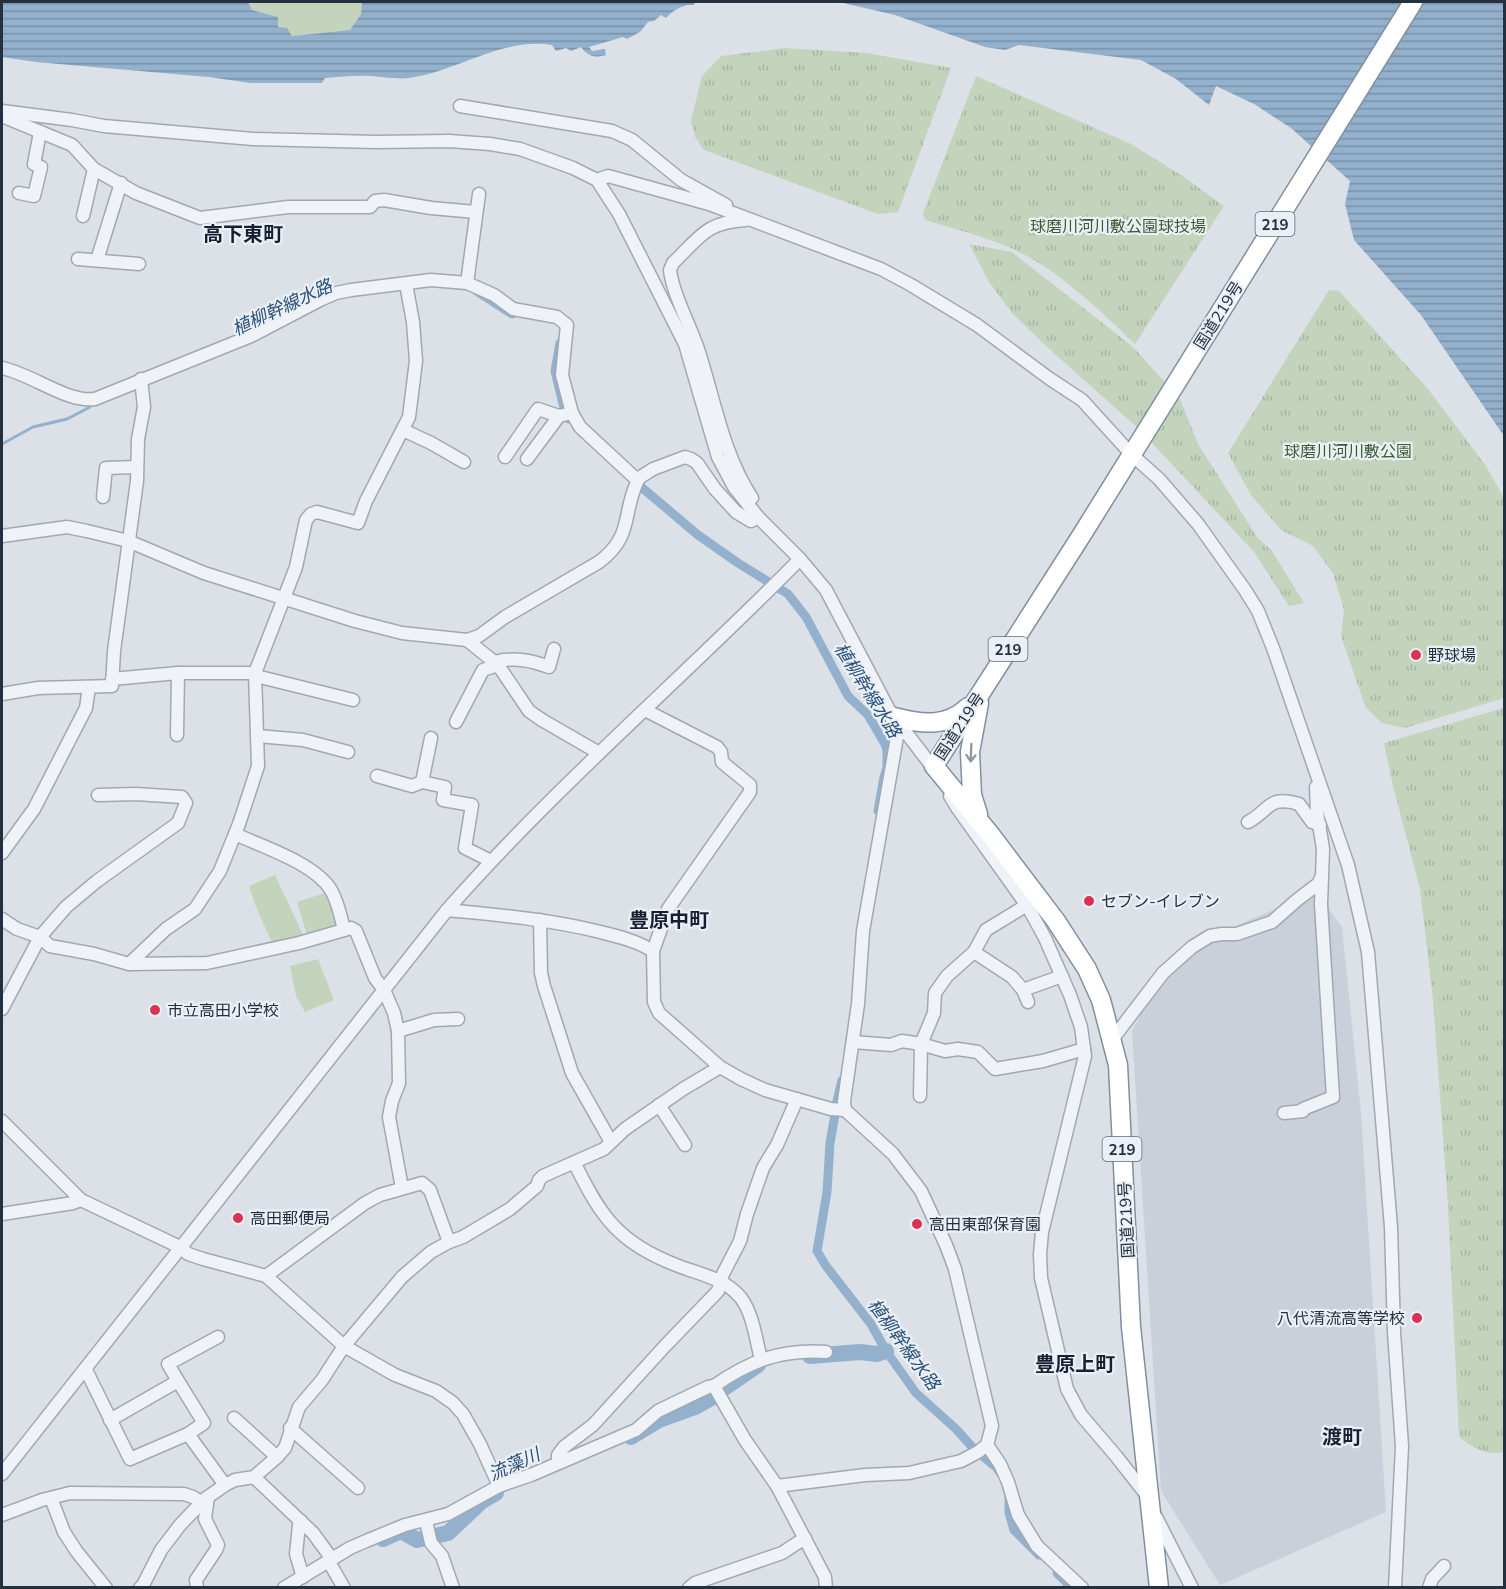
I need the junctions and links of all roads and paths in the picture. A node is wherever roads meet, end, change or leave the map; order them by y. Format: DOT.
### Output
graph roads {
  1 [pos="1413,2"];
  2 [pos="460,106"];
  3 [pos="2,111"];
  4 [pos="2,116"];
  5 [pos="40,132"];
  6 [pos="94,169"];
  7 [pos="597,180"];
  8 [pos="121,183"];
  9 [pos="19,193"];
  10 [pos="479,194"];
  11 [pos="476,212"];
  12 [pos="83,216"];
  13 [pos="750,220"];
  14 [pos="78,259"];
  15 [pos="97,260"];
  16 [pos="139,264"];
  17 [pos="467,283"];
  18 [pos="406,287"];
  19 [pos="2,368"];
  20 [pos="142,383"];
  21 [pos="566,414"];
  22 [pos="403,430"];
  23 [pos="1130,456"];
  24 [pos="505,457"];
  25 [pos="528,459"];
  26 [pos="464,462"];
  27 [pos="136,467"];
  28 [pos="639,478"];
  29 [pos="103,497"];
  30 [pos="758,517"];
  31 [pos="777,535"];
  32 [pos="2,536"];
  33 [pos="128,542"];
  34 [pos="800,559"];
  35 [pos="284,598"];
  36 [pos="467,640"];
  37 [pos="554,649"];
  38 [pos="496,664"];
  39 [pos="178,673"];
  40 [pos="256,675"];
  41 [pos="112,679"];
  42 [pos="89,687"];
  43 [pos="2,694"];
  44 [pos="980,695"];
  45 [pos="353,699"];
  46 [pos="645,710"];
  47 [pos="456,722"];
  48 [pos="899,724"];
  49 [pos="177,735"];
  50 [pos="258,736"];
  51 [pos="431,738"];
  52 [pos="348,752"];
  53 [pos="598,753"];
  54 [pos="934,766"];
  55 [pos="1316,773"];
  56 [pos="377,776"];
  57 [pos="422,782"];
  58 [pos="98,795"];
  59 [pos="1248,822"];
  60 [pos="981,823"];
  61 [pos="1320,825"];
  62 [pos="235,834"];
  63 [pos="2,853"];
  64 [pos="490,861"];
  65 [pos="1321,878"];
  66 [pos="1027,905"];
  67 [pos="447,910"];
  68 [pos="2,919"];
  69 [pos="540,920"];
  70 [pos="344,930"];
  71 [pos="40,937"];
  72 [pos="653,951"];
  73 [pos="974,952"];
  74 [pos="129,964"];
  75 [pos="1062,976"];
  76 [pos="384,990"];
  77 [pos="2,1009"];
  78 [pos="458,1019"];
  79 [pos="398,1031"];
  80 [pos="1111,1041"];
  81 [pos="853,1042"];
  82 [pos="921,1044"];
  83 [pos="1084,1049"];
  84 [pos="720,1067"];
  85 [pos="920,1096"];
  86 [pos="797,1099"];
  87 [pos="659,1105"];
  88 [pos="845,1110"];
  89 [pos="1284,1113"];
  90 [pos="2,1121"];
  91 [pos="611,1142"];
  92 [pos="685,1145"];
  93 [pos="575,1164"];
  94 [pos="402,1188"];
  95 [pos="81,1200"];
  96 [pos="2,1214"];
  97 [pos="449,1242"];
  98 [pos="182,1248"];
  99 [pos="266,1276"];
  100 [pos="721,1283"];
  101 [pos="218,1337"];
  102 [pos="344,1346"];
  103 [pos="826,1352"];
  104 [pos="761,1359"];
  105 [pos="86,1370"];
  106 [pos="178,1381"];
  107 [pos="714,1386"];
  108 [pos="234,1418"];
  109 [pos="110,1420"];
  110 [pos="290,1428"];
  111 [pos="188,1434"];
  112 [pos="987,1445"];
  113 [pos="277,1457"];
  114 [pos="558,1461"];
  115 [pos="2,1474"];
  116 [pos="254,1477"];
  117 [pos="225,1485"];
  118 [pos="499,1486"];
  119 [pos="777,1486"];
  120 [pos="358,1488"];
  121 [pos="51,1498"];
  122 [pos="1150,1499"];
  123 [pos="205,1500"];
  124 [pos="2,1515"];
  125 [pos="301,1521"];
  126 [pos="426,1521"];
  127 [pos="805,1538"];
  128 [pos="330,1561"];
  129 [pos="1443,1566"];
  130 [pos="303,1577"];
  131 [pos="711,1583"];
  132 [pos="106,1587"];
  133 [pos="140,1587"];
  134 [pos="197,1587"];
  135 [pos="284,1587"];
  136 [pos="344,1587"];
  137 [pos="453,1587"];
  138 [pos="689,1587"];
  139 [pos="826,1587"];
  140 [pos="1082,1587"];
  141 [pos="1159,1587"];
  142 [pos="1192,1587"];
  143 [pos="1395,1587"];
  144 [pos="1429,1587"];
  1 -- 23 [label="highway, 国道219号 / 219"];
  2 -- 13 [label="street"];
  3 -- 7 [label="street"];
  4 -- 5 [label="street"];
  5 -- 6 [label="street"];
  5 -- 9 [label="street"];
  6 -- 8 [label="street"];
  6 -- 12 [label="street"];
  7 -- 13 [label="street"];
  7 -- 30 [label="street"];
  8 -- 11 [label="street"];
  8 -- 15 [label="street"];
  10 -- 11 [label="street"];
  11 -- 17 [label="street"];
  13 -- 23 [label="street"];
  13 -- 31 [label="street"];
  14 -- 15 [label="street"];
  15 -- 16 [label="street"];
  17 -- 18 [label="street"];
  17 -- 21 [label="street"];
  18 -- 20 [label="street"];
  18 -- 22 [label="street"];
  19 -- 20 [label="street"];
  20 -- 27 [label="street"];
  21 -- 24 [label="street"];
  21 -- 25 [label="street"];
  21 -- 28 [label="street"];
  22 -- 26 [label="street"];
  22 -- 35 [label="street"];
  23 -- 44 [label="highway, 国道219号 / 219"];
  23 -- 55 [label="street"];
  27 -- 29 [label="street"];
  27 -- 33 [label="street"];
  28 -- 30 [label="street"];
  28 -- 36 [label="street"];
  30 -- 31 [label="street"];
  31 -- 34 [label="street"];
  32 -- 33 [label="street"];
  33 -- 35 [label="street"];
  33 -- 41 [label="street"];
  34 -- 46 [label="street"];
  34 -- 48 [label="street"];
  35 -- 36 [label="street"];
  35 -- 40 [label="street"];
  36 -- 38 [label="street"];
  37 -- 38 [label="street"];
  38 -- 47 [label="street"];
  38 -- 53 [label="street"];
  39 -- 40 [label="street"];
  39 -- 41 [label="street"];
  39 -- 49 [label="street"];
  40 -- 45 [label="street"];
  40 -- 50 [label="street"];
  41 -- 42 [label="street"];
  42 -- 43 [label="street"];
  42 -- 63 [label="street"];
  44 -- 48 [label="highway"];
  44 -- 54 [label="highway, 国道219号 / 219"];
  44 -- 60 [label="highway, one-way"];
  46 -- 53 [label="street"];
  46 -- 72 [label="street"];
  48 -- 54 [label="street"];
  48 -- 81 [label="street"];
  50 -- 52 [label="street"];
  50 -- 62 [label="street"];
  51 -- 57 [label="street"];
  53 -- 64 [label="street"];
  54 -- 60 [label="highway, 国道219号 / 219"];
  54 -- 66 [label="street"];
  55 -- 61 [label="street"];
  55 -- 143 [label="street"];
  56 -- 57 [label="street"];
  57 -- 64 [label="street"];
  58 -- 71 [label="street"];
  59 -- 61 [label="street"];
  60 -- 80 [label="highway, 国道219号 / 219"];
  61 -- 65 [label="street"];
  62 -- 70 [label="street"];
  62 -- 74 [label="street"];
  64 -- 67 [label="street"];
  65 -- 80 [label="street"];
  65 -- 89 [label="street"];
  66 -- 73 [label="street"];
  66 -- 75 [label="street"];
  67 -- 69 [label="street"];
  67 -- 76 [label="street"];
  68 -- 71 [label="street"];
  69 -- 72 [label="street"];
  69 -- 91 [label="street"];
  70 -- 74 [label="street"];
  70 -- 76 [label="street"];
  71 -- 74 [label="street"];
  71 -- 77 [label="street"];
  72 -- 84 [label="street"];
  73 -- 75 [label="street"];
  73 -- 82 [label="street"];
  75 -- 83 [label="street"];
  76 -- 79 [label="street"];
  76 -- 98 [label="street"];
  78 -- 79 [label="street"];
  79 -- 94 [label="street"];
  80 -- 122 [label="highway, 国道219号 / 219"];
  81 -- 82 [label="street"];
  81 -- 88 [label="street"];
  82 -- 83 [label="street"];
  82 -- 85 [label="street"];
  83 -- 122 [label="street"];
  84 -- 86 [label="street"];
  84 -- 87 [label="street"];
  86 -- 88 [label="street"];
  86 -- 100 [label="street"];
  87 -- 91 [label="street"];
  87 -- 92 [label="street"];
  88 -- 112 [label="street"];
  90 -- 95 [label="street"];
  91 -- 93 [label="street"];
  93 -- 97 [label="street"];
  93 -- 100 [label="street"];
  94 -- 97 [label="street"];
  94 -- 99 [label="street"];
  95 -- 96 [label="street"];
  95 -- 98 [label="street"];
  97 -- 102 [label="street"];
  98 -- 99 [label="street"];
  98 -- 105 [label="street"];
  99 -- 102 [label="street"];
  100 -- 104 [label="street"];
  100 -- 114 [label="street"];
  101 -- 106 [label="street"];
  102 -- 110 [label="street"];
  102 -- 118 [label="street"];
  103 -- 104 [label="street"];
  104 -- 107 [label="street"];
  105 -- 109 [label="street"];
  105 -- 115 [label="street"];
  106 -- 109 [label="street"];
  106 -- 111 [label="street"];
  107 -- 114 [label="street"];
  107 -- 119 [label="street"];
  108 -- 113 [label="street"];
  109 -- 111 [label="street"];
  110 -- 113 [label="street"];
  110 -- 120 [label="street"];
  111 -- 117 [label="street"];
  112 -- 119 [label="street"];
  112 -- 140 [label="street"];
  113 -- 116 [label="street"];
  114 -- 118 [label="street"];
  116 -- 117 [label="street"];
  116 -- 125 [label="street"];
  117 -- 123 [label="street"];
  118 -- 126 [label="street"];
  119 -- 127 [label="street"];
  121 -- 123 [label="street"];
  121 -- 124 [label="street"];
  121 -- 132 [label="street"];
  122 -- 141 [label="highway, 国道219号 / 219"];
  122 -- 142 [label="street"];
  123 -- 133 [label="street"];
  123 -- 134 [label="street"];
  125 -- 128 [label="street"];
  125 -- 130 [label="street"];
  126 -- 128 [label="street"];
  126 -- 137 [label="street"];
  127 -- 131 [label="street"];
  127 -- 139 [label="street"];
  128 -- 130 [label="street"];
  128 -- 136 [label="street"];
  129 -- 144 [label="street"];
  130 -- 135 [label="street"];
  131 -- 138 [label="street"];
}
